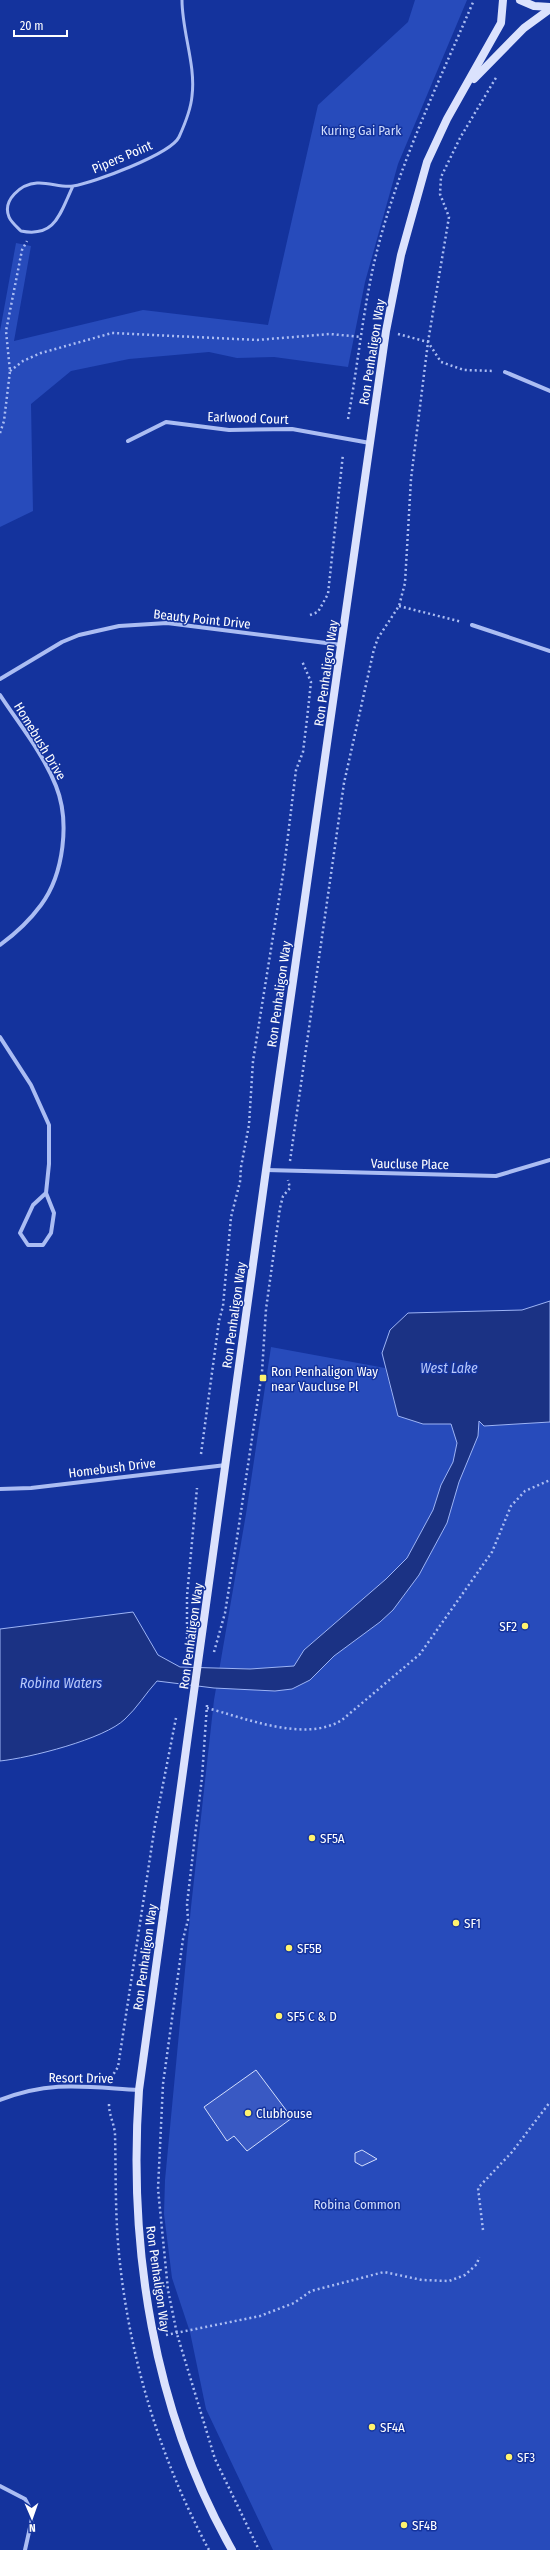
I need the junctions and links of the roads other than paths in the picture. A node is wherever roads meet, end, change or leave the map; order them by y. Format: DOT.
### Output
graph roads {
  1 [pos="182,0"];
  2 [pos="503,0"];
  3 [pos="520,0"];
  4 [pos="550,8"];
  5 [pos="468,85"];
  6 [pos="73,186"];
  7 [pos="505,372"];
  8 [pos="550,391"];
  9 [pos="128,440"];
  10 [pos="370,443"];
  11 [pos="472,625"];
  12 [pos="342,645"];
  13 [pos="550,651"];
  14 [pos="0,679"];
  15 [pos="0,695"];
  16 [pos="0,945"];
  17 [pos="0,1037"];
  18 [pos="550,1160"];
  19 [pos="266,1170"];
  20 [pos="46,1192"];
  21 [pos="226,1465"];
  22 [pos="0,1489"];
  23 [pos="139,2090"];
  24 [pos="0,2100"];
  25 [pos="0,2486"];
  26 [pos="25,2550"];
  27 [pos="232,2550"];
  1 -- 6 [label="lane, Pipers Point"];
  2 -- 5 [label="street, Ron Penhaligon Way"];
  3 -- 4 [label="street"];
  4 -- 5 [label="street, Ron Penhaligon Way"];
  5 -- 10 [label="street, Ron Penhaligon Way"];
  6 -- 6 [label="lane, Pipers Point"];
  7 -- 8 [label="street"];
  9 -- 10 [label="street, Earlwood Court"];
  10 -- 12 [label="street, Ron Penhaligon Way"];
  11 -- 13 [label="street"];
  12 -- 14 [label="street, Beauty Point Drive"];
  12 -- 19 [label="street, Ron Penhaligon Way"];
  15 -- 16 [label="street, Homebush Drive"];
  17 -- 20 [label="street"];
  18 -- 19 [label="street, Vaucluse Place"];
  19 -- 21 [label="street, Ron Penhaligon Way"];
  20 -- 20 [label="street"];
  21 -- 22 [label="street, Homebush Drive"];
  21 -- 23 [label="street, Ron Penhaligon Way"];
  23 -- 24 [label="street, Resort Drive"];
  23 -- 27 [label="street, Ron Penhaligon Way"];
  25 -- 26 [label="street"];
}
